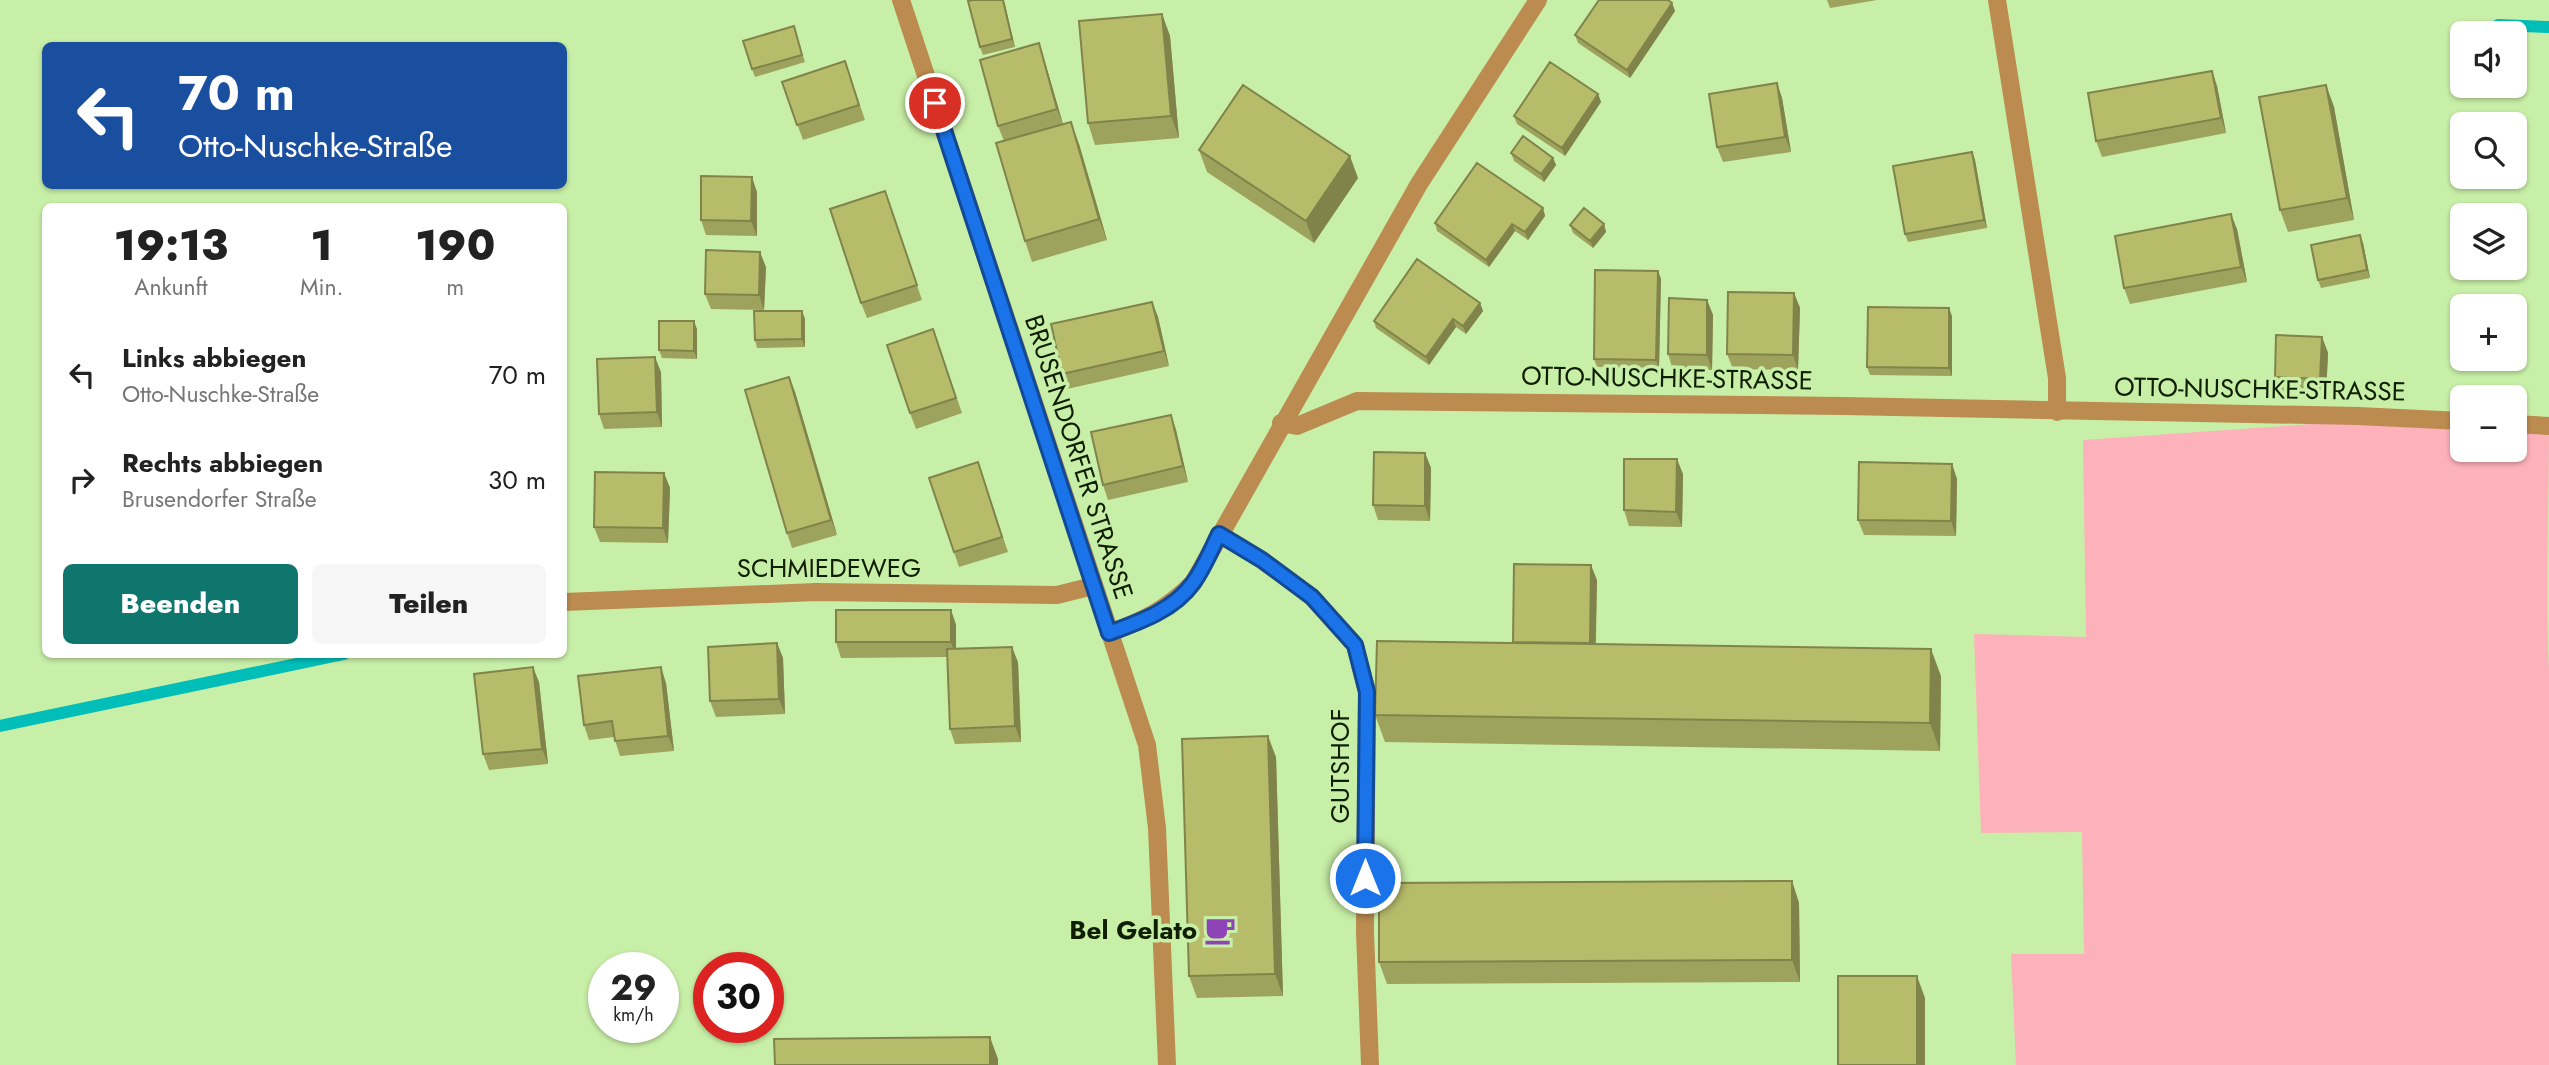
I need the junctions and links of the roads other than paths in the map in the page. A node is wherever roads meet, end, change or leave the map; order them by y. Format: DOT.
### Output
graph roads {
  1 [pos="901,0"];
  2 [pos="1538,0"];
  3 [pos="1997,0"];
  4 [pos="2057,412"];
  5 [pos="2450,420"];
  6 [pos="1281,423"];
  7 [pos="2527,425"];
  8 [pos="2549,426"];
  9 [pos="1219,534"];
  10 [pos="1093,586"];
  11 [pos="567,602"];
  12 [pos="1109,633"];
  13 [pos="1167,1065"];
  14 [pos="1370,1065"];
  1 -- 10 [label="street, BRUSENDORFER STRASSE"];
  2 -- 6 [label="street"];
  3 -- 4 [label="street"];
  4 -- 5 [label="street, OTTO-NUSCHKE-STRASSE"];
  4 -- 6 [label="street, OTTO-NUSCHKE-STRASSE"];
  6 -- 9 [label="street"];
  7 -- 8 [label="street"];
  9 -- 12 [label="street"];
  9 -- 14 [label="street, GUTSHOF"];
  10 -- 11 [label="street, SCHMIEDEWEG"];
  10 -- 12 [label="street, BRUSENDORFER STRASSE"];
  12 -- 13 [label="street, BRUSENDORFER STRASSE"];
}
